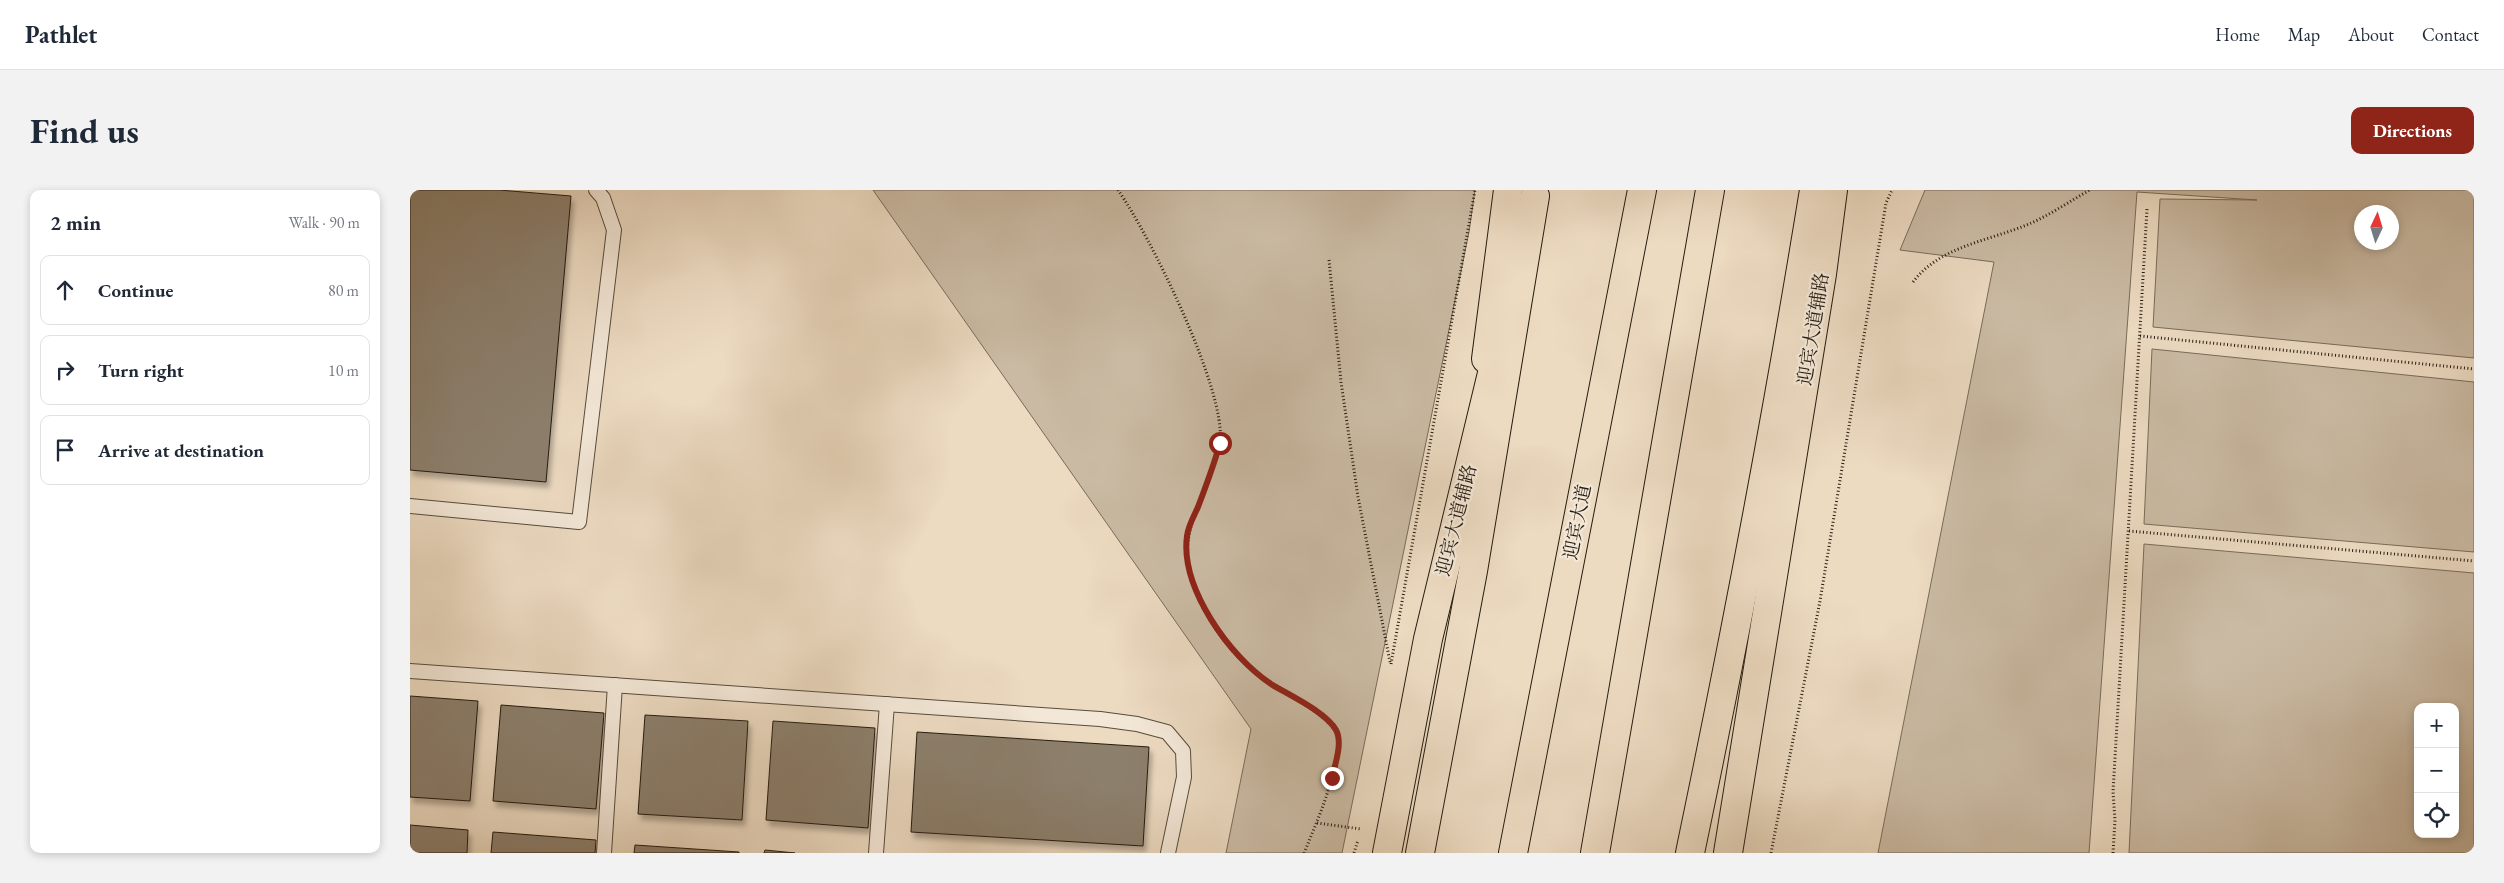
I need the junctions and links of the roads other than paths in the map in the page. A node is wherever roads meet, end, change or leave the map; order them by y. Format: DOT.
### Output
graph roads {
  1 [pos="596,190"];
  2 [pos="1508,190"];
  3 [pos="1642,190"];
  4 [pos="1710,190"];
  5 [pos="1814,190"];
  6 [pos="1833,190"];
  7 [pos="1849,190"];
  8 [pos="1536,193"];
  9 [pos="1802,395"];
  10 [pos="1475,444"];
  11 [pos="410,506"];
  12 [pos="410,671"];
  13 [pos="615,686"];
  14 [pos="887,704"];
  15 [pos="604,853"];
  16 [pos="876,853"];
  17 [pos="1168,853"];
  18 [pos="1386,853"];
  19 [pos="1420,853"];
  20 [pos="1513,853"];
  21 [pos="1595,853"];
  22 [pos="1690,853"];
  23 [pos="1728,853"];
  1 -- 11 [label="lane"];
  2 -- 10 [label="main road"];
  3 -- 20 [label="main road, 迎宾大道"];
  4 -- 21 [label="main road"];
  5 -- 22 [label="main road"];
  6 -- 9 [label="main road, 迎宾大道辅路"];
  7 -- 9 [label="main road"];
  8 -- 10 [label="main road, 迎宾大道辅路"];
  8 -- 19 [label="main road"];
  9 -- 23 [label="main road, 迎宾大道辅路"];
  10 -- 18 [label="main road, 迎宾大道辅路"];
  12 -- 13 [label="lane"];
  13 -- 14 [label="lane"];
  13 -- 15 [label="lane"];
  14 -- 16 [label="lane"];
  14 -- 17 [label="lane"];
}
